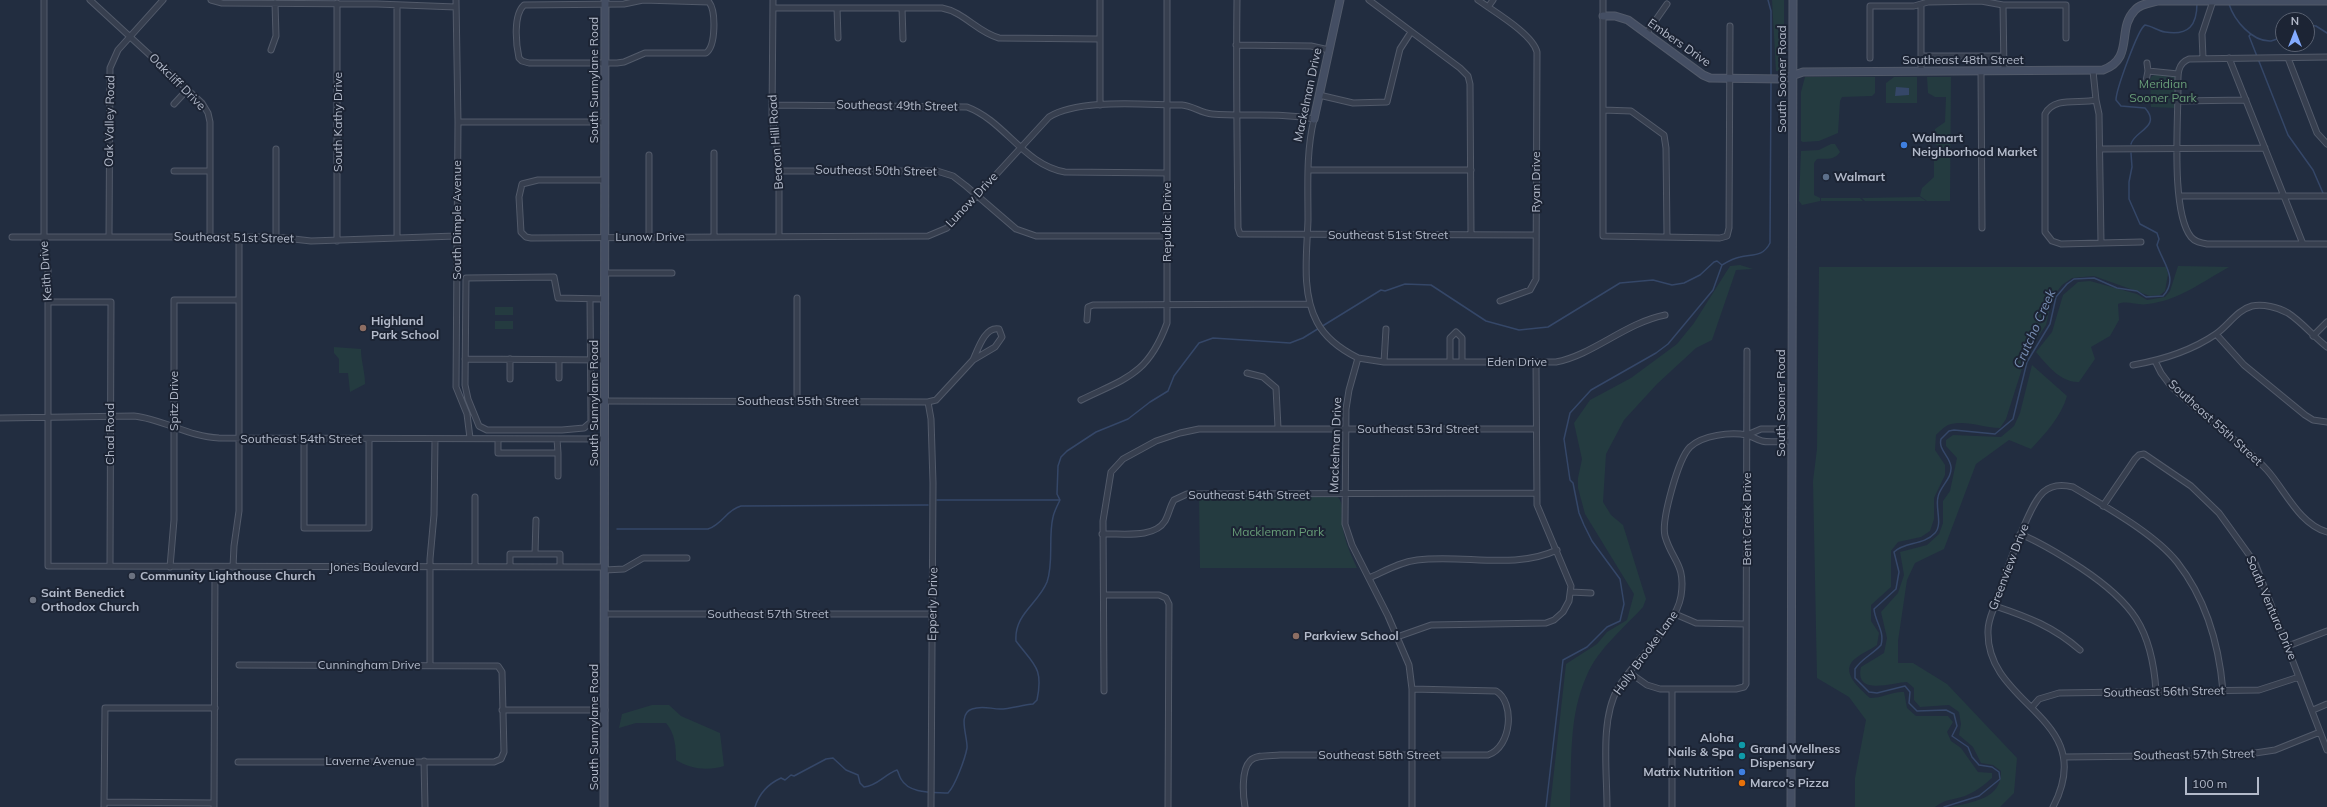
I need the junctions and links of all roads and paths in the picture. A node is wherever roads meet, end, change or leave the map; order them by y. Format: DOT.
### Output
graph roads {
  1 [pos="44,0"];
  2 [pos="90,0"];
  3 [pos="163,0"];
  4 [pos="211,0"];
  5 [pos="456,0"];
  6 [pos="773,0"];
  7 [pos="1100,0"];
  8 [pos="1167,0"];
  9 [pos="1237,0"];
  10 [pos="1340,0"];
  11 [pos="1369,0"];
  12 [pos="1478,0"];
  13 [pos="1493,0"];
  14 [pos="1603,0"];
  15 [pos="1793,0"];
  16 [pos="2158,1"];
  17 [pos="2213,1"];
  18 [pos="2239,1"];
  19 [pos="2327,1"];
  20 [pos="605,2"];
  21 [pos="275,3"];
  22 [pos="337,3"];
  23 [pos="1667,4"];
  24 [pos="1921,4"];
  25 [pos="397,6"];
  26 [pos="2003,6"];
  27 [pos="456,7"];
  28 [pos="1488,7"];
  29 [pos="773,8"];
  30 [pos="837,8"];
  31 [pos="902,8"];
  32 [pos="1603,16"];
  33 [pos="1730,26"];
  34 [pos="1411,32"];
  35 [pos="1646,34"];
  36 [pos="130,36"];
  37 [pos="838,38"];
  38 [pos="2066,38"];
  39 [pos="903,39"];
  40 [pos="1100,39"];
  41 [pos="1236,45"];
  42 [pos="271,50"];
  43 [pos="1329,50"];
  44 [pos="1921,56"];
  45 [pos="2003,56"];
  46 [pos="2327,57"];
  47 [pos="1870,58"];
  48 [pos="2202,58"];
  49 [pos="2229,58"];
  50 [pos="2288,58"];
  51 [pos="605,63"];
  52 [pos="2147,63"];
  53 [pos="1981,71"];
  54 [pos="2004,71"];
  55 [pos="2093,71"];
  56 [pos="2148,71"];
  57 [pos="1921,72"];
  58 [pos="2178,74"];
  59 [pos="1793,76"];
  60 [pos="1730,80"];
  61 [pos="2146,81"];
  62 [pos="187,90"];
  63 [pos="1319,95"];
  64 [pos="2096,100"];
  65 [pos="2246,100"];
  66 [pos="2178,101"];
  67 [pos="174,104"];
  68 [pos="772,105"];
  69 [pos="1100,105"];
  70 [pos="1166,105"];
  71 [pos="1603,110"];
  72 [pos="1236,114"];
  73 [pos="1314,119"];
  74 [pos="458,122"];
  75 [pos="605,122"];
  76 [pos="2327,144"];
  77 [pos="1021,147"];
  78 [pos="2265,148"];
  79 [pos="276,149"];
  80 [pos="2100,149"];
  81 [pos="2178,149"];
  82 [pos="714,153"];
  83 [pos="649,155"];
  84 [pos="779,170"];
  85 [pos="1308,170"];
  86 [pos="1471,170"];
  87 [pos="174,171"];
  88 [pos="210,171"];
  89 [pos="1167,173"];
  90 [pos="605,180"];
  91 [pos="976,195"];
  92 [pos="2179,196"];
  93 [pos="2284,196"];
  94 [pos="2327,196"];
  95 [pos="1982,228"];
  96 [pos="1308,235"];
  97 [pos="1471,235"];
  98 [pos="1536,235"];
  99 [pos="12,236"];
  100 [pos="44,236"];
  101 [pos="456,236"];
  102 [pos="714,236"];
  103 [pos="779,236"];
  104 [pos="1166,236"];
  105 [pos="1667,236"];
  106 [pos="109,237"];
  107 [pos="210,237"];
  108 [pos="239,237"];
  109 [pos="276,237"];
  110 [pos="605,237"];
  111 [pos="649,237"];
  112 [pos="397,238"];
  113 [pos="337,241"];
  114 [pos="2141,242"];
  115 [pos="2101,243"];
  116 [pos="2303,244"];
  117 [pos="2327,244"];
  118 [pos="605,273"];
  119 [pos="672,273"];
  120 [pos="797,298"];
  121 [pos="590,299"];
  122 [pos="605,299"];
  123 [pos="239,300"];
  124 [pos="1500,301"];
  125 [pos="48,302"];
  126 [pos="1310,304"];
  127 [pos="1167,305"];
  128 [pos="1665,315"];
  129 [pos="1087,320"];
  130 [pos="2327,322"];
  131 [pos="1386,329"];
  132 [pos="2216,334"];
  133 [pos="2313,336"];
  134 [pos="2327,348"];
  135 [pos="1746,351"];
  136 [pos="1358,358"];
  137 [pos="465,359"];
  138 [pos="510,359"];
  139 [pos="559,360"];
  140 [pos="591,360"];
  141 [pos="605,360"];
  142 [pos="973,360"];
  143 [pos="2155,361"];
  144 [pos="1384,362"];
  145 [pos="1450,362"];
  146 [pos="1462,362"];
  147 [pos="1536,363"];
  148 [pos="2133,365"];
  149 [pos="1247,373"];
  150 [pos="510,378"];
  151 [pos="559,378"];
  152 [pos="605,400"];
  153 [pos="1081,400"];
  154 [pos="797,401"];
  155 [pos="928,402"];
  156 [pos="110,416"];
  157 [pos="48,417"];
  158 [pos="0,418"];
  159 [pos="2327,422"];
  160 [pos="174,427"];
  161 [pos="1278,428"];
  162 [pos="1536,428"];
  163 [pos="1345,429"];
  164 [pos="1792,429"];
  165 [pos="507,430"];
  166 [pos="562,430"];
  167 [pos="1747,435"];
  168 [pos="470,438"];
  169 [pos="239,439"];
  170 [pos="304,439"];
  171 [pos="370,439"];
  172 [pos="435,439"];
  173 [pos="498,439"];
  174 [pos="507,439"];
  175 [pos="559,439"];
  176 [pos="605,439"];
  177 [pos="1792,441"];
  178 [pos="558,453"];
  179 [pos="558,476"];
  180 [pos="1536,493"];
  181 [pos="1346,494"];
  182 [pos="475,497"];
  183 [pos="2103,506"];
  184 [pos="536,520"];
  185 [pos="2327,532"];
  186 [pos="1102,534"];
  187 [pos="2020,534"];
  188 [pos="1556,550"];
  189 [pos="535,554"];
  190 [pos="687,558"];
  191 [pos="48,566"];
  192 [pos="110,566"];
  193 [pos="170,567"];
  194 [pos="215,567"];
  195 [pos="234,567"];
  196 [pos="430,567"];
  197 [pos="475,567"];
  198 [pos="510,567"];
  199 [pos="560,567"];
  200 [pos="605,568"];
  201 [pos="1369,578"];
  202 [pos="1571,592"];
  203 [pos="1590,592"];
  204 [pos="1105,596"];
  205 [pos="1995,606"];
  206 [pos="605,614"];
  207 [pos="932,614"];
  208 [pos="1675,614"];
  209 [pos="1746,624"];
  210 [pos="2327,631"];
  211 [pos="1397,637"];
  212 [pos="2288,646"];
  213 [pos="2080,650"];
  214 [pos="239,665"];
  215 [pos="430,665"];
  216 [pos="1630,673"];
  217 [pos="2299,677"];
  218 [pos="1672,689"];
  219 [pos="1412,690"];
  220 [pos="1104,691"];
  221 [pos="2156,691"];
  222 [pos="2223,691"];
  223 [pos="2327,704"];
  224 [pos="2032,707"];
  225 [pos="215,708"];
  226 [pos="502,710"];
  227 [pos="605,710"];
  228 [pos="2313,710"];
  229 [pos="2320,732"];
  230 [pos="2327,750"];
  231 [pos="1412,755"];
  232 [pos="2064,757"];
  233 [pos="424,761"];
  234 [pos="238,762"];
  235 [pos="104,805"];
  236 [pos="214,805"];
  237 [pos="424,807"];
  238 [pos="604,807"];
  239 [pos="932,807"];
  240 [pos="1168,807"];
  241 [pos="1245,807"];
  242 [pos="1412,807"];
  243 [pos="1607,807"];
  244 [pos="1672,807"];
  245 [pos="1791,807"];
  246 [pos="2053,807"];
  1 -- 100 [label="street, Keith Drive"];
  2 -- 36 [label="street, Oakcliff Drive"];
  3 -- 36 [label="street, Oak Valley Road"];
  4 -- 21 [label="street"];
  5 -- 27 [label="street, South Dimple Avenue"];
  6 -- 29 [label="street, Beacon Hill Road"];
  7 -- 40 [label="street"];
  8 -- 70 [label="street, Republic Drive"];
  9 -- 41 [label="street"];
  10 -- 43 [label="main road, Mackelman Drive"];
  11 -- 34 [label="street"];
  12 -- 28 [label="street"];
  13 -- 28 [label="street"];
  14 -- 32 [label="street"];
  15 -- 59 [label="main road, South Sooner Road"];
  16 -- 17 [label="main road"];
  16 -- 55 [label="main road, Southeast 48th Street"];
  17 -- 18 [label="main road"];
  17 -- 48 [label="street"];
  18 -- 19 [label="main road"];
  20 -- 51 [label="main road, South Sunnylane Road"];
  20 -- 51 [label="street"];
  20 -- 51 [label="street"];
  21 -- 22 [label="street"];
  21 -- 42 [label="street"];
  22 -- 25 [label="street"];
  22 -- 113 [label="street, South Kathy Drive"];
  23 -- 35 [label="street"];
  24 -- 26 [label="street"];
  24 -- 44 [label="street"];
  24 -- 47 [label="street"];
  25 -- 27 [label="street"];
  25 -- 112 [label="street"];
  26 -- 38 [label="street"];
  26 -- 45 [label="street"];
  27 -- 74 [label="street, South Dimple Avenue"];
  28 -- 98 [label="street, Ryan Drive"];
  29 -- 30 [label="street"];
  29 -- 68 [label="street, Beacon Hill Road"];
  30 -- 31 [label="street"];
  30 -- 37 [label="street"];
  31 -- 39 [label="street"];
  31 -- 40 [label="street"];
  32 -- 35 [label="main road, Embers Drive"];
  32 -- 71 [label="street"];
  33 -- 60 [label="street"];
  34 -- 63 [label="street"];
  34 -- 86 [label="street"];
  35 -- 60 [label="main road, Embers Drive"];
  36 -- 62 [label="street, Oakcliff Drive"];
  36 -- 106 [label="street, Oak Valley Road"];
  40 -- 69 [label="street"];
  41 -- 43 [label="street"];
  41 -- 72 [label="street"];
  43 -- 63 [label="main road, Mackelman Drive"];
  44 -- 45 [label="street"];
  44 -- 57 [label="street"];
  45 -- 54 [label="street"];
  46 -- 50 [label="street"];
  48 -- 49 [label="street"];
  48 -- 58 [label="street"];
  49 -- 50 [label="street"];
  49 -- 65 [label="street"];
  50 -- 76 [label="street"];
  51 -- 75 [label="main road, South Sunnylane Road"];
  52 -- 56 [label="street"];
  53 -- 54 [label="main road, Southeast 48th Street"];
  53 -- 57 [label="main road, Southeast 48th Street"];
  53 -- 95 [label="street"];
  54 -- 55 [label="main road, Southeast 48th Street"];
  55 -- 64 [label="street"];
  56 -- 58 [label="street"];
  56 -- 61 [label="street"];
  57 -- 59 [label="main road, Southeast 48th Street"];
  58 -- 66 [label="street"];
  59 -- 60 [label="main road, Embers Drive"];
  59 -- 164 [label="main road, South Sooner Road"];
  60 -- 105 [label="street"];
  62 -- 67 [label="street"];
  62 -- 88 [label="street, Oakcliff Drive"];
  63 -- 73 [label="main road, Mackelman Drive"];
  64 -- 80 [label="street"];
  64 -- 115 [label="street"];
  65 -- 66 [label="street"];
  65 -- 78 [label="street"];
  66 -- 81 [label="street"];
  68 -- 77 [label="street, Southeast 49th Street"];
  68 -- 84 [label="street, Beacon Hill Road"];
  69 -- 70 [label="street, Lunow Drive"];
  69 -- 77 [label="street, Lunow Drive"];
  70 -- 72 [label="street, Lunow Drive"];
  70 -- 89 [label="street, Republic Drive"];
  71 -- 105 [label="street"];
  71 -- 105 [label="street"];
  72 -- 73 [label="street, Lunow Drive"];
  72 -- 96 [label="street, Southeast 51st Street"];
  73 -- 85 [label="street, Mackelman Drive"];
  74 -- 75 [label="street"];
  74 -- 101 [label="street, South Dimple Avenue"];
  75 -- 90 [label="main road, South Sunnylane Road"];
  77 -- 89 [label="street, Southeast 49th Street"];
  77 -- 91 [label="street, Lunow Drive"];
  78 -- 81 [label="street"];
  78 -- 93 [label="street"];
  79 -- 109 [label="street"];
  80 -- 81 [label="street"];
  80 -- 115 [label="street"];
  81 -- 92 [label="street"];
  82 -- 102 [label="street"];
  83 -- 111 [label="street"];
  84 -- 91 [label="street, Southeast 50th Street"];
  84 -- 103 [label="street, Beacon Hill Road"];
  85 -- 86 [label="street"];
  85 -- 96 [label="street, Mackelman Drive"];
  86 -- 97 [label="street"];
  87 -- 88 [label="street"];
  88 -- 107 [label="street, Oakcliff Drive"];
  89 -- 104 [label="street, Republic Drive"];
  90 -- 110 [label="main road, South Sunnylane Road"];
  90 -- 110 [label="street, Lunow Drive"];
  91 -- 103 [label="street, Lunow Drive"];
  91 -- 104 [label="street, Southeast 50th Street"];
  92 -- 93 [label="street"];
  92 -- 116 [label="street"];
  93 -- 94 [label="street"];
  93 -- 116 [label="street"];
  96 -- 97 [label="street, Southeast 51st Street"];
  96 -- 126 [label="street, Mackelman Drive"];
  97 -- 98 [label="street, Southeast 51st Street"];
  98 -- 124 [label="street, Ryan Drive"];
  99 -- 100 [label="street, Southeast 51st Street"];
  100 -- 106 [label="street, Southeast 51st Street"];
  100 -- 125 [label="street, Keith Drive"];
  101 -- 112 [label="street, Southeast 51st Street"];
  101 -- 168 [label="street, South Dimple Avenue"];
  102 -- 103 [label="street, Lunow Drive"];
  102 -- 111 [label="street, Lunow Drive"];
  104 -- 127 [label="street, Republic Drive"];
  106 -- 107 [label="street, Southeast 51st Street"];
  107 -- 108 [label="street, Southeast 51st Street"];
  108 -- 109 [label="street, Southeast 51st Street"];
  108 -- 123 [label="street"];
  109 -- 113 [label="street, Southeast 51st Street"];
  110 -- 111 [label="street, Lunow Drive"];
  110 -- 118 [label="main road, South Sunnylane Road"];
  112 -- 113 [label="street, Southeast 51st Street"];
  114 -- 115 [label="street"];
  116 -- 117 [label="street"];
  118 -- 119 [label="street"];
  118 -- 122 [label="main road, South Sunnylane Road"];
  120 -- 154 [label="street"];
  121 -- 122 [label="street"];
  121 -- 137 [label="street"];
  121 -- 140 [label="street"];
  122 -- 141 [label="main road, South Sunnylane Road"];
  123 -- 160 [label="street, Spitz Drive"];
  123 -- 169 [label="street"];
  125 -- 156 [label="street, Chad Road"];
  125 -- 157 [label="street, Keith Drive"];
  126 -- 127 [label="street"];
  126 -- 136 [label="street, Mackelman Drive"];
  127 -- 129 [label="street"];
  127 -- 153 [label="street, Republic Drive"];
  128 -- 147 [label="street, Eden Drive"];
  130 -- 133 [label="street"];
  131 -- 144 [label="street"];
  132 -- 133 [label="street"];
  132 -- 143 [label="street"];
  132 -- 159 [label="street"];
  133 -- 134 [label="street"];
  135 -- 167 [label="street, Bent Creek Drive"];
  136 -- 144 [label="street, Eden Drive"];
  136 -- 163 [label="street, Mackelman Drive"];
  137 -- 138 [label="street"];
  137 -- 165 [label="street"];
  138 -- 139 [label="street"];
  138 -- 150 [label="street"];
  139 -- 140 [label="street"];
  139 -- 151 [label="street"];
  140 -- 141 [label="street"];
  140 -- 166 [label="street"];
  141 -- 152 [label="main road, South Sunnylane Road"];
  142 -- 142 [label="street"];
  142 -- 155 [label="street"];
  143 -- 148 [label="street"];
  143 -- 185 [label="street, Southeast 55th Street"];
  144 -- 145 [label="street, Eden Drive"];
  145 -- 146 [label="street, Eden Drive"];
  145 -- 146 [label="street"];
  146 -- 147 [label="street, Eden Drive"];
  147 -- 162 [label="street"];
  149 -- 161 [label="street"];
  152 -- 154 [label="street, Southeast 55th Street"];
  152 -- 176 [label="main road, South Sunnylane Road"];
  154 -- 155 [label="street, Southeast 55th Street"];
  155 -- 207 [label="street, Epperly Drive"];
  156 -- 157 [label="street, Southeast 54th Street"];
  156 -- 160 [label="street, Southeast 54th Street"];
  156 -- 192 [label="street, Chad Road"];
  157 -- 158 [label="street, Southeast 54th Street"];
  157 -- 191 [label="street, Keith Drive"];
  160 -- 169 [label="street, Southeast 54th Street"];
  160 -- 193 [label="street, Spitz Drive"];
  161 -- 163 [label="street, Southeast 53rd Street"];
  161 -- 186 [label="street, Southeast 53rd Street"];
  162 -- 163 [label="street, Southeast 53rd Street"];
  162 -- 180 [label="street"];
  163 -- 181 [label="street, Mackelman Drive"];
  164 -- 167 [label="street, Holly Brooke Lane"];
  164 -- 177 [label="main road, South Sooner Road"];
  165 -- 166 [label="street"];
  165 -- 174 [label="street"];
  166 -- 175 [label="street"];
  167 -- 177 [label="street, Holly Brooke Lane"];
  167 -- 208 [label="street, Holly Brooke Lane"];
  167 -- 209 [label="street, Bent Creek Drive"];
  168 -- 172 [label="street, Southeast 54th Street"];
  168 -- 173 [label="street, Southeast 54th Street"];
  169 -- 170 [label="street, Southeast 54th Street"];
  169 -- 195 [label="street"];
  170 -- 171 [label="street, Southeast 54th Street"];
  170 -- 171 [label="street"];
  171 -- 172 [label="street, Southeast 54th Street"];
  172 -- 196 [label="street"];
  173 -- 174 [label="street, Southeast 54th Street"];
  173 -- 178 [label="street"];
  174 -- 175 [label="street, Southeast 54th Street"];
  175 -- 176 [label="street, Southeast 54th Street"];
  175 -- 178 [label="street"];
  176 -- 200 [label="main road, South Sunnylane Road"];
  177 -- 245 [label="main road, South Sooner Road"];
  178 -- 179 [label="street"];
  180 -- 181 [label="street, Southeast 54th Street"];
  180 -- 188 [label="street"];
  181 -- 186 [label="street, Southeast 54th Street"];
  181 -- 201 [label="street, Mackelman Drive"];
  182 -- 197 [label="street"];
  183 -- 187 [label="street, Greenview Drive"];
  183 -- 212 [label="street, South Ventura Drive"];
  183 -- 222 [label="street, Greenview Drive"];
  184 -- 189 [label="street"];
  186 -- 204 [label="street, Southeast 53rd Street"];
  187 -- 205 [label="street, Greenview Drive"];
  187 -- 221 [label="street"];
  188 -- 201 [label="street"];
  188 -- 202 [label="street"];
  189 -- 198 [label="street"];
  189 -- 199 [label="street"];
  190 -- 200 [label="street, Jones Boulevard"];
  191 -- 192 [label="street, Jones Boulevard"];
  192 -- 193 [label="street, Jones Boulevard"];
  193 -- 194 [label="street, Jones Boulevard"];
  194 -- 195 [label="street, Jones Boulevard"];
  194 -- 225 [label="street"];
  195 -- 196 [label="street, Jones Boulevard"];
  196 -- 197 [label="street, Jones Boulevard"];
  196 -- 215 [label="street"];
  197 -- 198 [label="street, Jones Boulevard"];
  198 -- 199 [label="street, Jones Boulevard"];
  199 -- 200 [label="street, Jones Boulevard"];
  200 -- 206 [label="main road, South Sunnylane Road"];
  201 -- 211 [label="street, Mackelman Drive"];
  202 -- 203 [label="street"];
  202 -- 211 [label="street"];
  204 -- 220 [label="street, Southeast 53rd Street"];
  204 -- 240 [label="street"];
  205 -- 213 [label="street"];
  205 -- 224 [label="street, Greenview Drive"];
  206 -- 207 [label="street, Southeast 57th Street"];
  206 -- 227 [label="main road, South Sunnylane Road"];
  207 -- 239 [label="street, Epperly Drive"];
  208 -- 209 [label="street"];
  208 -- 216 [label="street, Holly Brooke Lane"];
  209 -- 218 [label="street, Bent Creek Drive"];
  210 -- 212 [label="street"];
  211 -- 219 [label="street, Mackelman Drive"];
  212 -- 217 [label="street, South Ventura Drive"];
  214 -- 215 [label="street, Cunningham Drive"];
  215 -- 226 [label="street, Cunningham Drive"];
  216 -- 218 [label="street"];
  216 -- 243 [label="street, Holly Brooke Lane"];
  217 -- 222 [label="street, Southeast 56th Street"];
  217 -- 228 [label="street, South Ventura Drive"];
  218 -- 244 [label="street"];
  219 -- 231 [label="street, Mackelman Drive"];
  219 -- 231 [label="street, Southeast 58th Street"];
  221 -- 222 [label="street, Southeast 56th Street"];
  221 -- 224 [label="street, Southeast 56th Street"];
  223 -- 228 [label="street"];
  224 -- 232 [label="street, Greenview Drive"];
  225 -- 235 [label="street"];
  225 -- 236 [label="street"];
  226 -- 227 [label="street"];
  226 -- 233 [label="street, Laverne Avenue"];
  227 -- 238 [label="main road, South Sunnylane Road"];
  228 -- 229 [label="street, South Ventura Drive"];
  229 -- 230 [label="street, South Ventura Drive"];
  229 -- 232 [label="street, Southeast 57th Street"];
  231 -- 241 [label="street, Southeast 58th Street"];
  231 -- 242 [label="street, Mackelman Drive"];
  232 -- 246 [label="street, Greenview Drive"];
  233 -- 234 [label="street, Laverne Avenue"];
  233 -- 237 [label="street"];
  235 -- 236 [label="street"];
}
